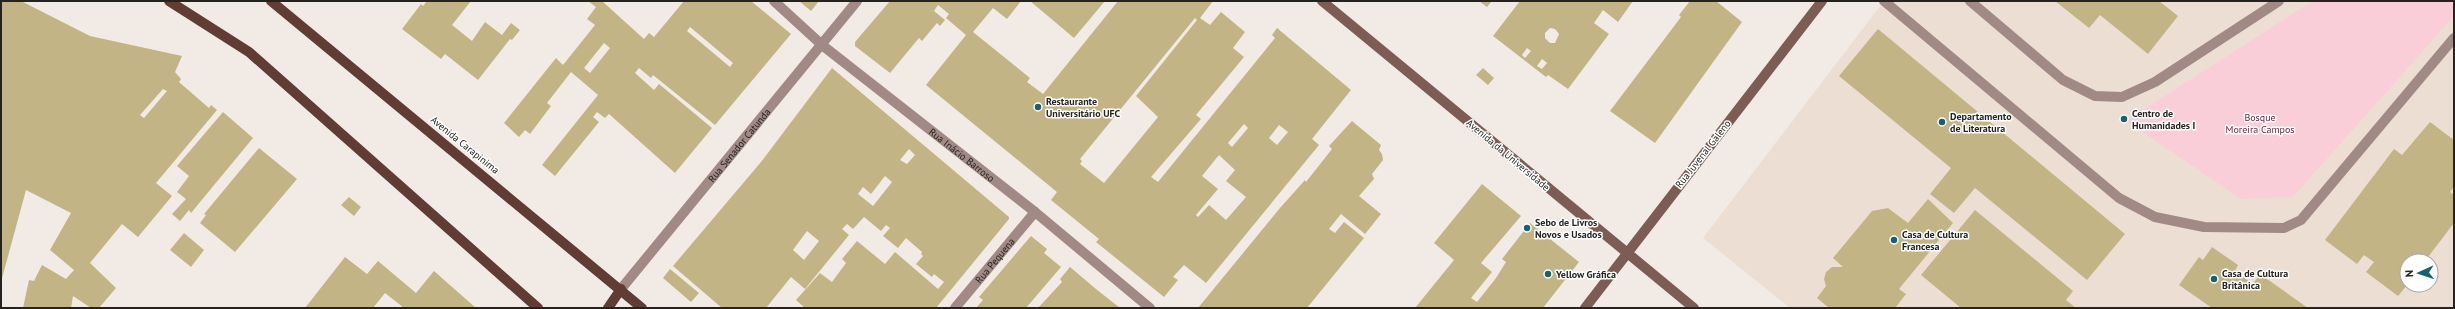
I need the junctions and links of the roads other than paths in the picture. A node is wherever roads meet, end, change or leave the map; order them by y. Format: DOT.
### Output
graph roads {
  1 [pos="169,1"];
  2 [pos="271,1"];
  3 [pos="774,1"];
  4 [pos="857,1"];
  5 [pos="1322,1"];
  6 [pos="1822,1"];
  7 [pos="1884,1"];
  8 [pos="1970,1"];
  9 [pos="2280,1"];
  10 [pos="2454,38"];
  11 [pos="822,45"];
  12 [pos="1034,212"];
  13 [pos="1627,253"];
  14 [pos="621,289"];
  15 [pos="538,308"];
  16 [pos="608,308"];
  17 [pos="642,308"];
  18 [pos="955,308"];
  19 [pos="1150,308"];
  20 [pos="1585,308"];
  21 [pos="1694,308"];
  1 -- 15 [label="main road"];
  2 -- 14 [label="main road, Avenida Carapinima"];
  3 -- 11 [label="street, Rua Inácio Barroso"];
  4 -- 11 [label="street, Rua Senador Catunda"];
  5 -- 13 [label="main road, Avenida da Universidade"];
  6 -- 13 [label="main road, Rua Juvenal Galeno"];
  7 -- 10 [label="street"];
  8 -- 9 [label="street"];
  11 -- 12 [label="street, Rua Inácio Barroso"];
  11 -- 14 [label="street, Rua Senador Catunda"];
  12 -- 18 [label="street, Rua Pequena"];
  12 -- 19 [label="street, Rua Inácio Barroso"];
  13 -- 20 [label="main road, Rua Juvenal Galeno"];
  13 -- 21 [label="main road, Avenida da Universidade"];
  14 -- 16 [label="main road"];
  14 -- 17 [label="main road, Avenida Carapinima"];
}
